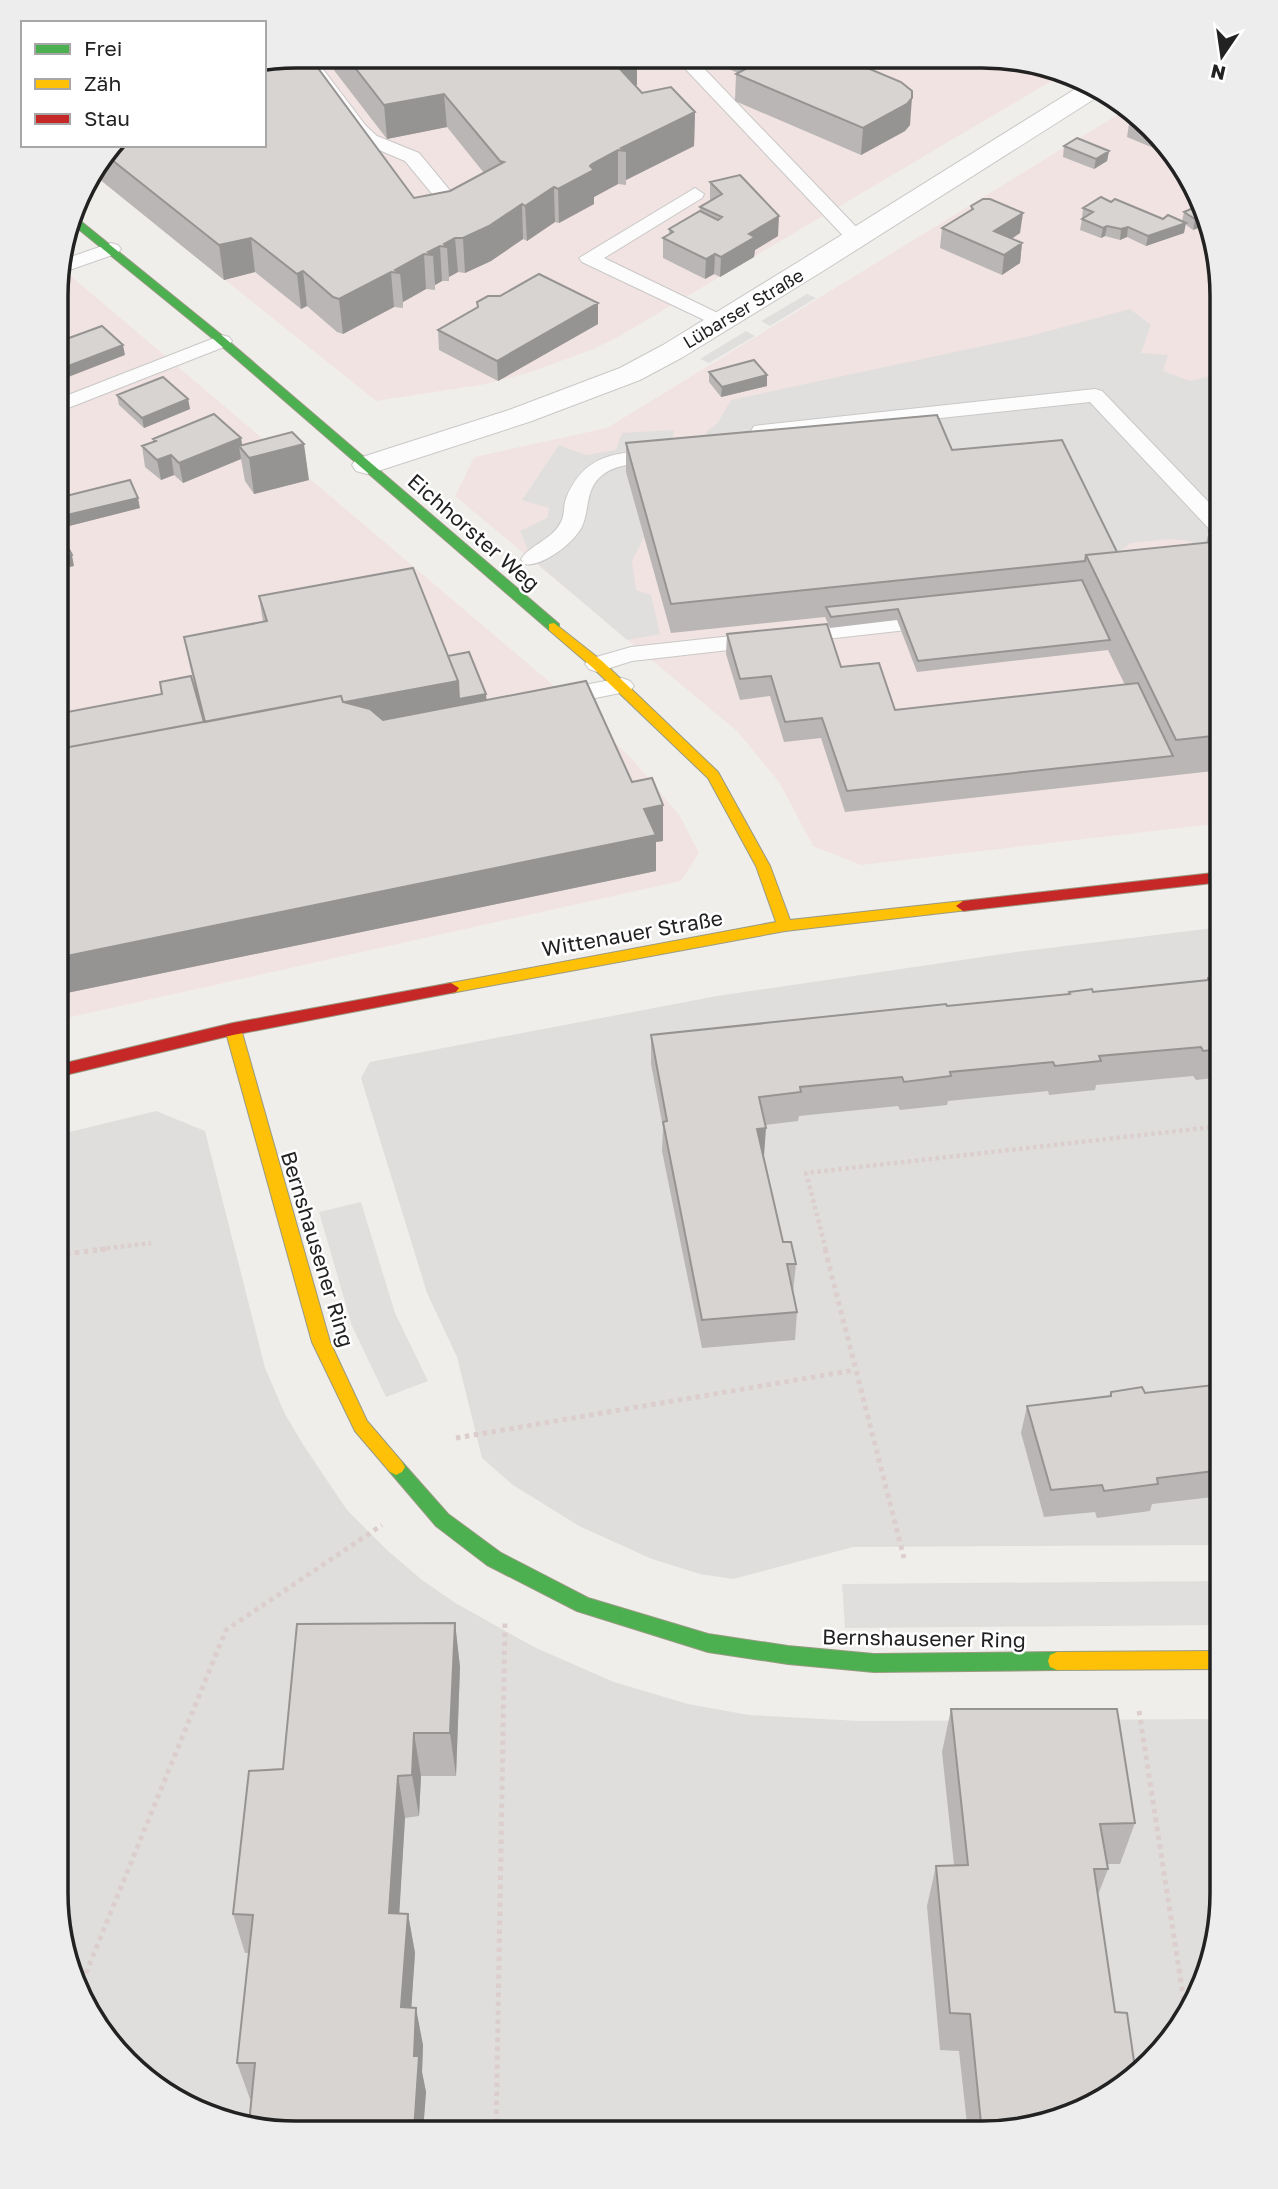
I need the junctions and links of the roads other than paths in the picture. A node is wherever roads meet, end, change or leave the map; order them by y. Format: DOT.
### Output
graph roads {
  1 [pos="313,68"];
  2 [pos="694,68"];
  3 [pos="1085,94"];
  4 [pos="695,194"];
  5 [pos="450,203"];
  6 [pos="80,224"];
  7 [pos="856,238"];
  8 [pos="111,250"];
  9 [pos="71,264"];
  10 [pos="719,321"];
  11 [pos="222,341"];
  12 [pos="68,402"];
  13 [pos="740,442"];
  14 [pos="682,453"];
  15 [pos="368,465"];
  16 [pos="1210,516"];
  17 [pos="532,559"];
  18 [pos="962,618"];
  19 [pos="597,664"];
  20 [pos="622,687"];
  21 [pos="534,702"];
  22 [pos="1210,878"];
  23 [pos="785,926"];
  24 [pos="233,1029"];
  25 [pos="68,1069"];
  26 [pos="1209,1660"];
  1 -- 5 [label="lane"];
  2 -- 7 [label="lane"];
  3 -- 7 [label="street, Lübarser Straße"];
  4 -- 10 [label="lane"];
  6 -- 8 [label="main road, Eichhorster Weg"];
  7 -- 10 [label="street, Lübarser Straße"];
  8 -- 9 [label="lane"];
  8 -- 11 [label="main road, Eichhorster Weg"];
  10 -- 15 [label="street, Lübarser Straße"];
  11 -- 12 [label="lane"];
  11 -- 15 [label="main road, Eichhorster Weg"];
  13 -- 16 [label="lane"];
  14 -- 17 [label="lane"];
  15 -- 19 [label="main road, Eichhorster Weg"];
  18 -- 19 [label="lane"];
  19 -- 20 [label="main road, Eichhorster Weg"];
  20 -- 21 [label="lane"];
  20 -- 23 [label="main road, Eichhorster Weg"];
  22 -- 23 [label="main road, Wittenauer Straße"];
  23 -- 24 [label="main road, Wittenauer Straße"];
  24 -- 25 [label="main road, Wittenauer Straße"];
  24 -- 26 [label="main road, Bernshausener Ring"];
}
